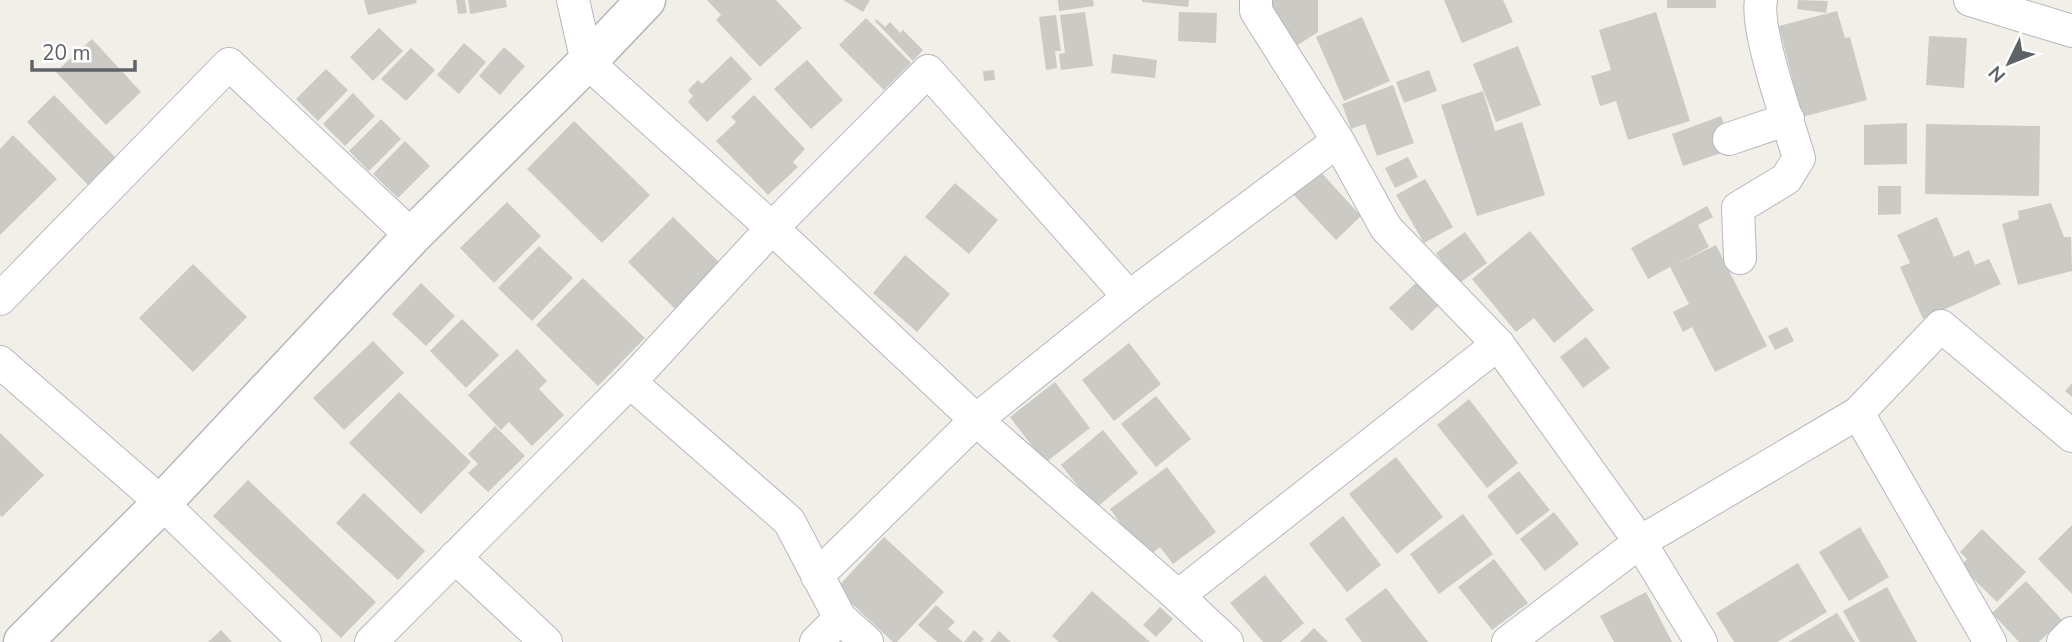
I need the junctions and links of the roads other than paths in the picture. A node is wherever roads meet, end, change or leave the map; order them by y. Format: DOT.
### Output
graph roads {
  1 [pos="573,0"];
  2 [pos="646,0"];
  3 [pos="1256,0"];
  4 [pos="1761,0"];
  5 [pos="1970,0"];
  6 [pos="2072,31"];
  7 [pos="587,62"];
  8 [pos="1788,119"];
  9 [pos="1729,139"];
  10 [pos="1338,141"];
  11 [pos="772,228"];
  12 [pos="412,236"];
  13 [pos="1740,258"];
  14 [pos="1129,297"];
  15 [pos="0,299"];
  16 [pos="1499,344"];
  17 [pos="0,362"];
  18 [pos="629,382"];
  19 [pos="1858,412"];
  20 [pos="976,420"];
  21 [pos="2072,436"];
  22 [pos="162,503"];
  23 [pos="1640,542"];
  24 [pos="454,557"];
  25 [pos="817,576"];
  26 [pos="1178,596"];
  27 [pos="840,618"];
  28 [pos="2072,633"];
  29 [pos="23,642"];
  30 [pos="304,642"];
  31 [pos="371,642"];
  32 [pos="546,642"];
  33 [pos="816,642"];
  34 [pos="867,642"];
  35 [pos="1227,642"];
  36 [pos="1508,642"];
  37 [pos="1701,642"];
  38 [pos="1990,642"];
  39 [pos="2063,642"];
  1 -- 7 [label="street"];
  2 -- 7 [label="street"];
  3 -- 10 [label="street"];
  4 -- 8 [label="street"];
  5 -- 6 [label="street"];
  7 -- 11 [label="street"];
  7 -- 12 [label="street"];
  8 -- 9 [label="street"];
  8 -- 13 [label="street"];
  10 -- 14 [label="street"];
  10 -- 16 [label="street"];
  11 -- 14 [label="street"];
  11 -- 18 [label="street"];
  11 -- 20 [label="street"];
  12 -- 15 [label="street"];
  12 -- 22 [label="street"];
  14 -- 20 [label="street"];
  16 -- 23 [label="street"];
  16 -- 26 [label="street"];
  17 -- 22 [label="street"];
  18 -- 24 [label="street"];
  18 -- 25 [label="street"];
  19 -- 21 [label="street"];
  19 -- 23 [label="street"];
  19 -- 38 [label="street"];
  20 -- 25 [label="street"];
  20 -- 26 [label="street"];
  22 -- 29 [label="street"];
  22 -- 30 [label="street"];
  23 -- 36 [label="street"];
  23 -- 37 [label="street"];
  24 -- 31 [label="street"];
  24 -- 32 [label="street"];
  25 -- 27 [label="street"];
  26 -- 35 [label="street"];
  27 -- 33 [label="street"];
  27 -- 34 [label="street"];
  28 -- 39 [label="street"];
}
